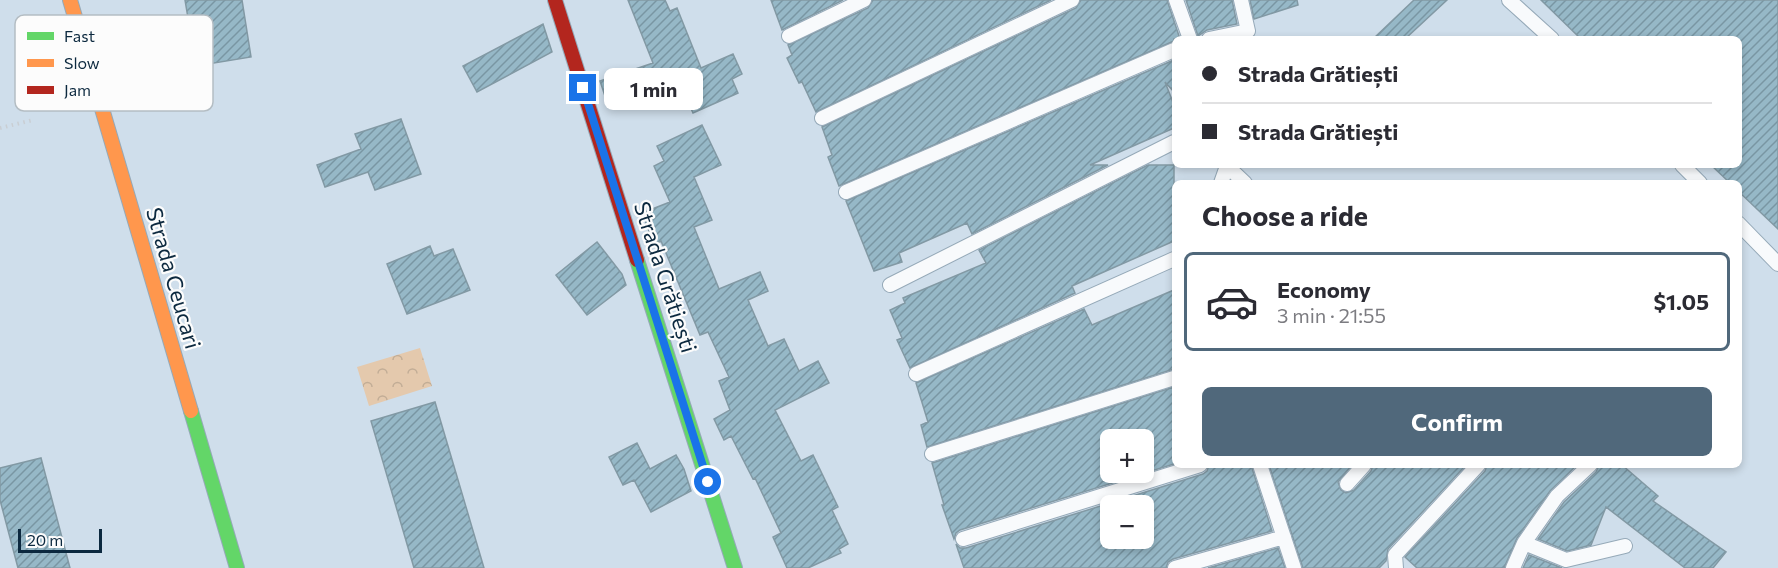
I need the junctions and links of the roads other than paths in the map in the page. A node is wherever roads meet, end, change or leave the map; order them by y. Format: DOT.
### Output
graph roads {
  1 [pos="69,0"];
  2 [pos="555,0"];
  3 [pos="864,0"];
  4 [pos="1072,0"];
  5 [pos="1176,0"];
  6 [pos="1241,0"];
  7 [pos="1509,0"];
  8 [pos="73,15"];
  9 [pos="789,36"];
  10 [pos="1189,36"];
  11 [pos="1224,36"];
  12 [pos="1549,36"];
  13 [pos="1172,51"];
  14 [pos="102,111"];
  15 [pos="822,118"];
  16 [pos="1172,143"];
  17 [pos="1229,168"];
  18 [pos="1685,168"];
  19 [pos="1242,180"];
  20 [pos="1697,180"];
  21 [pos="846,192"];
  22 [pos="1742,227"];
  23 [pos="1172,261"];
  24 [pos="1778,264"];
  25 [pos="890,285"];
  26 [pos="916,374"];
  27 [pos="1172,379"];
  28 [pos="932,454"];
  29 [pos="1190,468"];
  30 [pos="1261,468"];
  31 [pos="1361,468"];
  32 [pos="1475,468"];
  33 [pos="1587,468"];
  34 [pos="1347,484"];
  35 [pos="1284,537"];
  36 [pos="963,538"];
  37 [pos="1524,543"];
  38 [pos="1625,546"];
  39 [pos="237,568"];
  40 [pos="735,568"];
  41 [pos="1175,568"];
  42 [pos="1294,568"];
  43 [pos="1396,568"];
  44 [pos="1513,568"];
  1 -- 8 [label="street, Strada Ceucari"];
  2 -- 40 [label="street, Strada Grătiești"];
  3 -- 9 [label="lane"];
  4 -- 15 [label="lane"];
  5 -- 10 [label="lane"];
  6 -- 11 [label="lane"];
  7 -- 12 [label="lane"];
  13 -- 21 [label="lane"];
  14 -- 39 [label="street, Strada Ceucari"];
  16 -- 25 [label="lane"];
  17 -- 19 [label="lane"];
  18 -- 20 [label="lane"];
  22 -- 24 [label="lane"];
  23 -- 26 [label="lane"];
  27 -- 28 [label="lane"];
  29 -- 36 [label="lane"];
  30 -- 35 [label="lane"];
  31 -- 34 [label="lane"];
  32 -- 43 [label="lane"];
  33 -- 37 [label="lane"];
  35 -- 41 [label="lane"];
  35 -- 42 [label="lane"];
  37 -- 38 [label="lane"];
  37 -- 44 [label="lane"];
}
